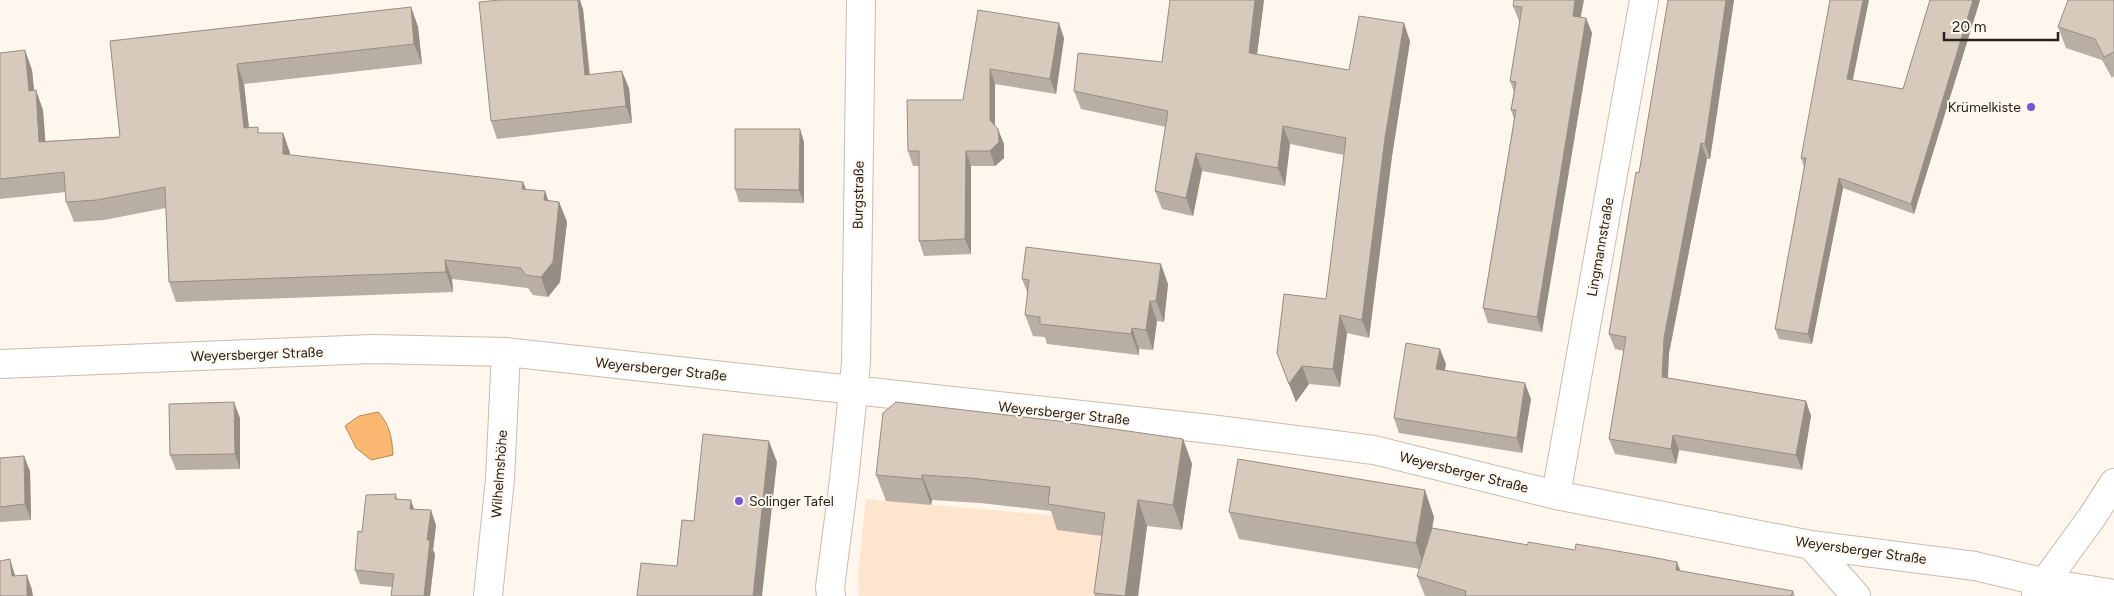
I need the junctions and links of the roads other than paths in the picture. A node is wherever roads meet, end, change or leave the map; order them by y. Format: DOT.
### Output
graph roads {
  1 [pos="861,0"];
  2 [pos="1644,0"];
  3 [pos="506,352"];
  4 [pos="0,364"];
  5 [pos="854,390"];
  6 [pos="2114,482"];
  7 [pos="1556,495"];
  8 [pos="1810,544"];
  9 [pos="2040,589"];
  10 [pos="2114,594"];
  11 [pos="488,596"];
  12 [pos="832,596"];
  13 [pos="1856,596"];
  1 -- 5 [label="street, Burgstraße"];
  2 -- 7 [label="street, Lingmannstraße"];
  3 -- 4 [label="street, Weyersberger Straße"];
  3 -- 5 [label="street, Weyersberger Straße"];
  3 -- 11 [label="street, Wilhelmshöhe"];
  5 -- 7 [label="street, Weyersberger Straße"];
  5 -- 12 [label="street, Burgstraße"];
  6 -- 9 [label="street"];
  7 -- 8 [label="street, Weyersberger Straße"];
  8 -- 9 [label="street, Weyersberger Straße"];
  8 -- 13 [label="street"];
  9 -- 10 [label="street, Weyersberger Straße"];
}
